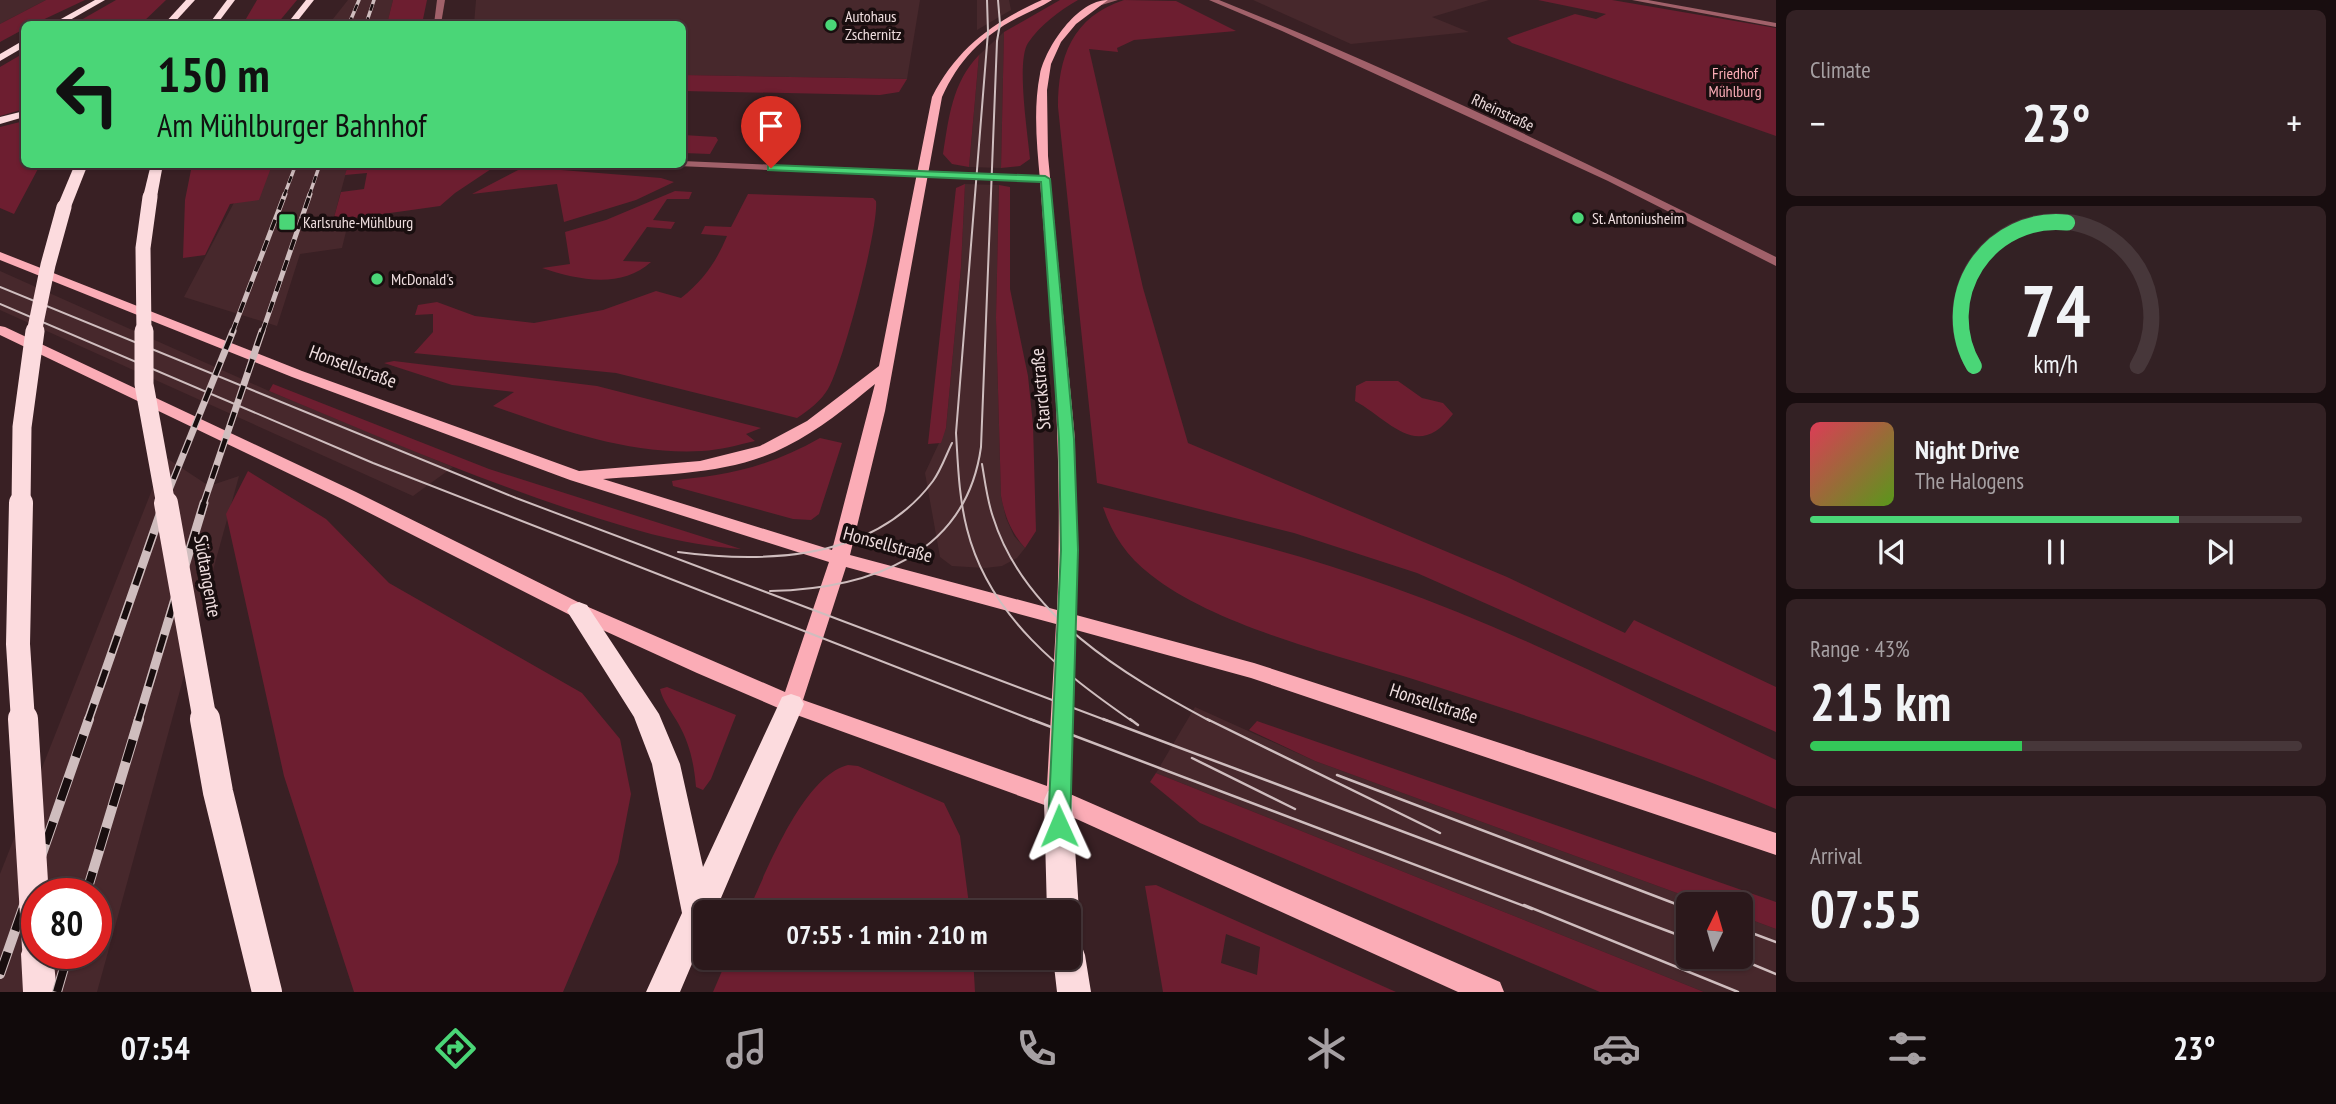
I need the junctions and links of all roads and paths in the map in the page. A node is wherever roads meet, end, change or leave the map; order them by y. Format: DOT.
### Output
graph roads {
  1 [pos="101,0"];
  2 [pos="191,0"];
  3 [pos="231,0"];
  4 [pos="310,0"];
  5 [pos="441,0"];
  6 [pos="1048,0"];
  7 [pos="1114,0"];
  8 [pos="1212,0"];
  9 [pos="1636,0"];
  10 [pos="1100,2"];
  11 [pos="1231,4"];
  12 [pos="62,21"];
  13 [pos="172,21"];
  14 [pos="215,21"];
  15 [pos="294,21"];
  16 [pos="438,21"];
  17 [pos="1776,25"];
  18 [pos="21,45"];
  19 [pos="0,58"];
  20 [pos="21,115"];
  21 [pos="3,121"];
  22 [pos="686,164"];
  23 [pos="80,168"];
  24 [pos="157,168"];
  25 [pos="921,174"];
  26 [pos="1045,179"];
  27 [pos="0,256"];
  28 [pos="1776,262"];
  29 [pos="0,330"];
  30 [pos="886,368"];
  31 [pos="576,476"];
  32 [pos="838,558"];
  33 [pos="579,611"];
  34 [pos="1066,619"];
  35 [pos="791,704"];
  36 [pos="1058,800"];
  37 [pos="1776,844"];
  38 [pos="33,878"];
  39 [pos="695,900"];
  40 [pos="705,900"];
  41 [pos="1062,900"];
  42 [pos="693,926"];
  43 [pos="38,969"];
  44 [pos="1071,970"];
  45 [pos="40,992"];
  46 [pos="267,992"];
  47 [pos="663,992"];
  48 [pos="1074,992"];
  49 [pos="1490,992"];
  1 -- 12 [label="highway"];
  2 -- 13 [label="highway"];
  3 -- 14 [label="highway"];
  4 -- 15 [label="highway"];
  5 -- 16 [label="street"];
  6 -- 25 [label="main road"];
  7 -- 10 [label="street"];
  8 -- 11 [label="street, Rheinstraße"];
  9 -- 17 [label="street"];
  10 -- 26 [label="main road, Starckstraße"];
  11 -- 28 [label="street, Rheinstraße"];
  18 -- 19 [label="highway"];
  20 -- 21 [label="highway"];
  22 -- 25 [label="street"];
  23 -- 38 [label="highway, bridge"];
  24 -- 46 [label="highway, Südtangente, bridge"];
  25 -- 26 [label="street"];
  25 -- 30 [label="main road"];
  26 -- 34 [label="main road, Starckstraße"];
  27 -- 31 [label="main road, Honsellstraße"];
  29 -- 33 [label="main road"];
  30 -- 31 [label="main road"];
  30 -- 32 [label="main road"];
  31 -- 32 [label="main road, Honsellstraße"];
  32 -- 34 [label="main road, Honsellstraße"];
  32 -- 35 [label="main road"];
  33 -- 35 [label="main road"];
  33 -- 39 [label="highway"];
  34 -- 36 [label="main road, Starckstraße"];
  34 -- 37 [label="main road, Honsellstraße"];
  35 -- 36 [label="main road"];
  35 -- 40 [label="highway"];
  36 -- 41 [label="highway"];
  36 -- 49 [label="main road"];
  42 -- 47 [label="highway"];
  43 -- 45 [label="highway"];
  44 -- 48 [label="highway"];
}
